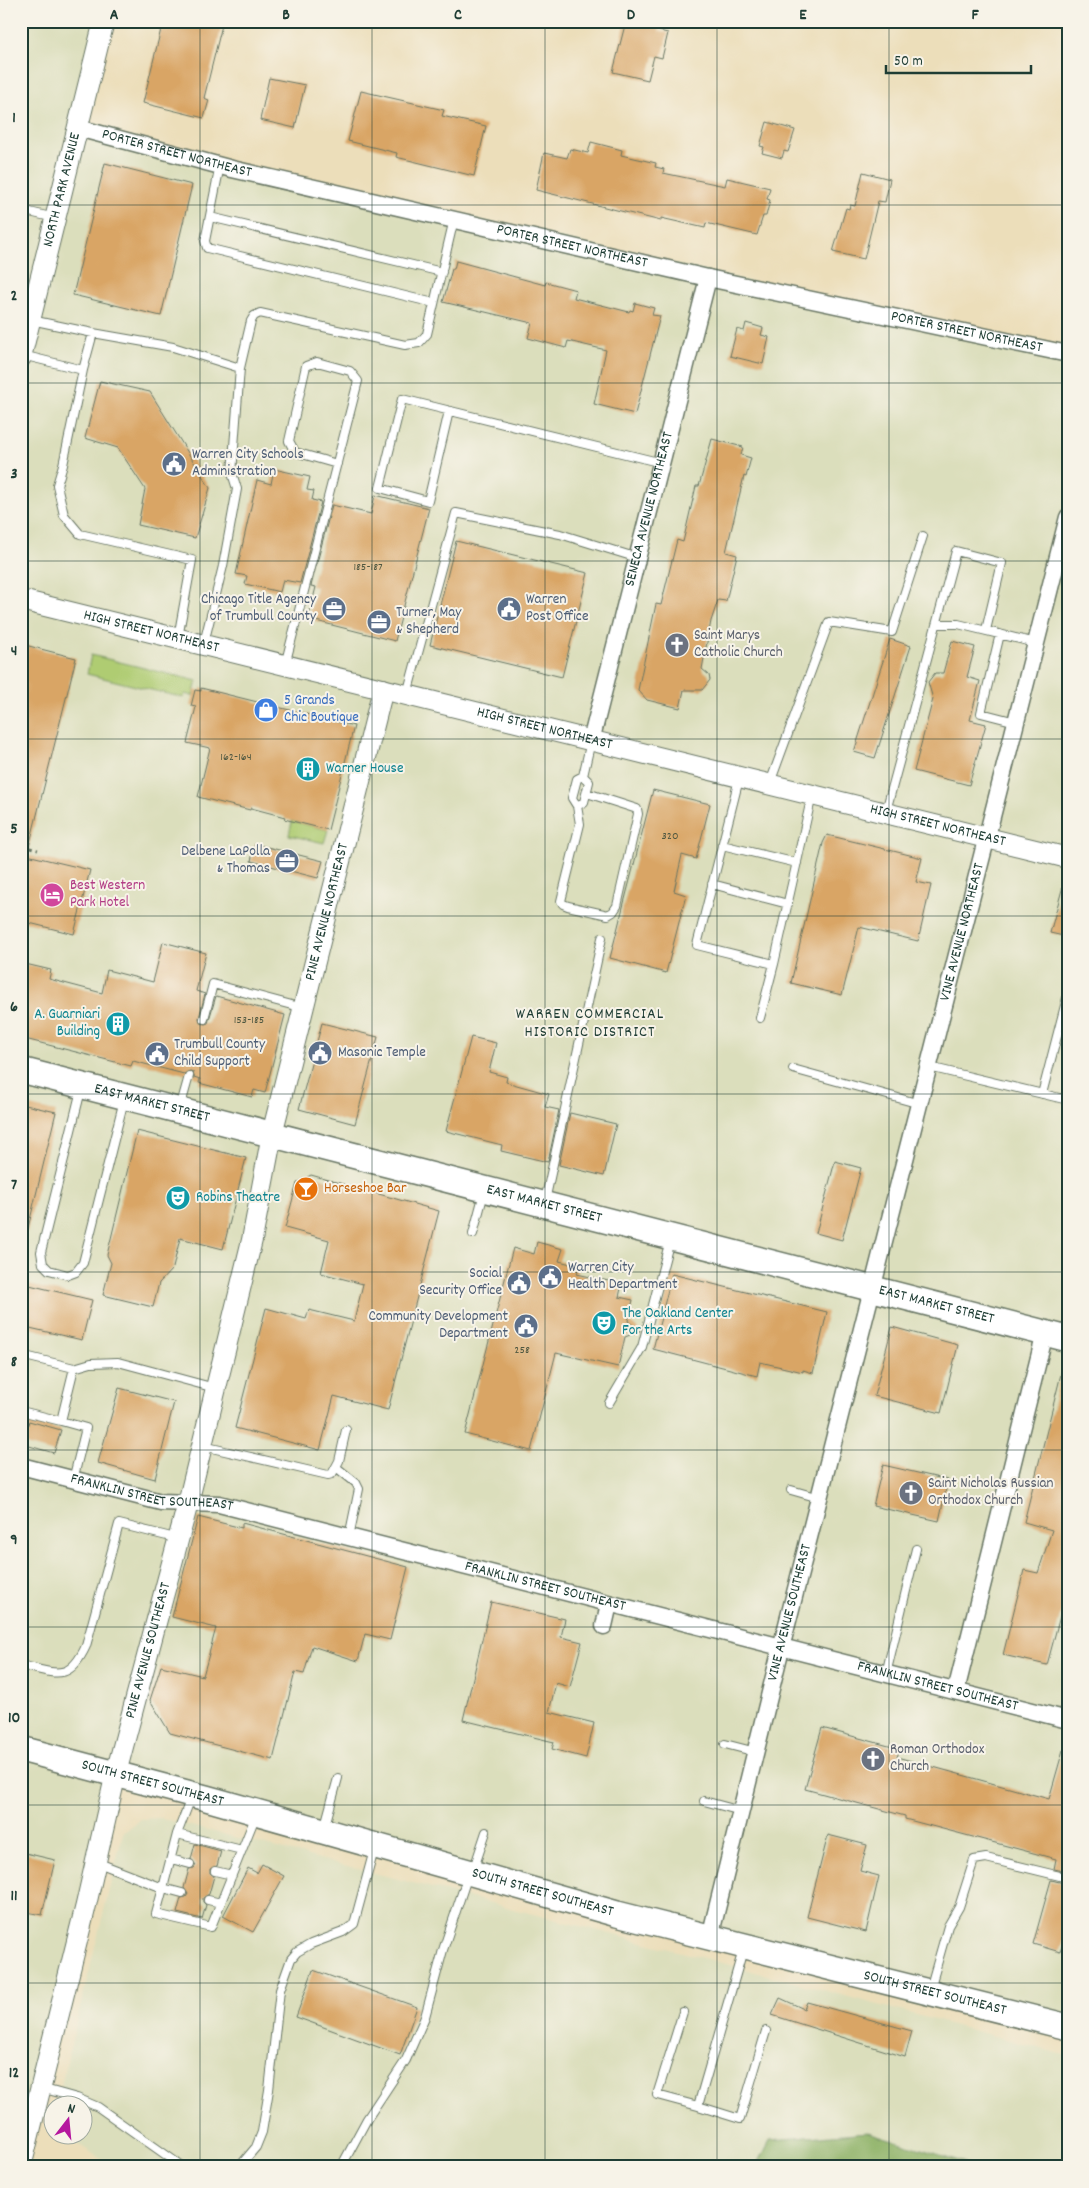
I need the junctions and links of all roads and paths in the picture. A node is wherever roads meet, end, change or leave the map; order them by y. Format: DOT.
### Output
graph roads {
  1 [pos="104,21"];
  2 [pos="78,128"];
  3 [pos="220,165"];
  4 [pos="21,210"];
  5 [pos="210,217"];
  6 [pos="55,218"];
  7 [pos="454,220"];
  8 [pos="442,272"];
  9 [pos="708,278"];
  10 [pos="434,303"];
  11 [pos="30,320"];
  12 [pos="92,333"];
  13 [pos="1068,354"];
  14 [pos="22,356"];
  15 [pos="240,368"];
  16 [pos="83,370"];
  17 [pos="449,411"];
  18 [pos="662,463"];
  19 [pos="337,464"];
  20 [pos="1068,518"];
  21 [pos="923,536"];
  22 [pos="638,558"];
  23 [pos="21,600"];
  24 [pos="938,624"];
  25 [pos="986,630"];
  26 [pos="1000,634"];
  27 [pos="178,638"];
  28 [pos="1036,643"];
  29 [pos="203,644"];
  30 [pos="285,665"];
  31 [pos="383,689"];
  32 [pos="407,695"];
  33 [pos="1016,722"];
  34 [pos="591,741"];
  35 [pos="583,776"];
  36 [pos="739,777"];
  37 [pos="770,785"];
  38 [pos="586,793"];
  39 [pos="812,795"];
  40 [pos="577,806"];
  41 [pos="886,813"];
  42 [pos="987,838"];
  43 [pos="722,845"];
  44 [pos="21,846"];
  45 [pos="38,850"];
  46 [pos="1068,858"];
  47 [pos="797,863"];
  48 [pos="712,884"];
  49 [pos="788,904"];
  50 [pos="602,938"];
  51 [pos="774,964"];
  52 [pos="1068,994"];
  53 [pos="303,1008"];
  54 [pos="204,1018"];
  55 [pos="760,1018"];
  56 [pos="929,1067"];
  57 [pos="793,1069"];
  58 [pos="21,1070"];
  59 [pos="189,1076"];
  60 [pos="82,1086"];
  61 [pos="1042,1094"];
  62 [pos="125,1096"];
  63 [pos="1068,1100"];
  64 [pos="920,1104"];
  65 [pos="180,1110"];
  66 [pos="272,1134"];
  67 [pos="485,1189"];
  68 [pos="544,1205"];
  69 [pos="473,1234"];
  70 [pos="670,1238"];
  71 [pos="873,1290"];
  72 [pos="1056,1336"];
  73 [pos="21,1355"];
  74 [pos="74,1368"];
  75 [pos="215,1388"];
  76 [pos="609,1403"];
  77 [pos="21,1411"];
  78 [pos="61,1421"];
  79 [pos="346,1430"];
  80 [pos="201,1446"];
  81 [pos="21,1466"];
  82 [pos="336,1467"];
  83 [pos="73,1480"];
  84 [pos="791,1490"];
  85 [pos="819,1498"];
  86 [pos="188,1503"];
  87 [pos="349,1537"];
  88 [pos="179,1538"];
  89 [pos="916,1549"];
  90 [pos="608,1604"];
  91 [pos="604,1626"];
  92 [pos="781,1648"];
  93 [pos="21,1665"];
  94 [pos="886,1674"];
  95 [pos="956,1691"];
  96 [pos="1068,1720"];
  97 [pos="725,1744"];
  98 [pos="21,1749"];
  99 [pos="756,1752"];
  100 [pos="116,1773"];
  101 [pos="338,1778"];
  102 [pos="192,1794"];
  103 [pos="704,1801"];
  104 [pos="741,1811"];
  105 [pos="258,1812"];
  106 [pos="324,1831"];
  107 [pos="486,1832"];
  108 [pos="177,1834"];
  109 [pos="375,1846"];
  110 [pos="242,1850"];
  111 [pos="171,1859"];
  112 [pos="96,1862"];
  113 [pos="190,1864"];
  114 [pos="215,1871"];
  115 [pos="471,1873"];
  116 [pos="232,1875"];
  117 [pos="1068,1878"];
  118 [pos="163,1888"];
  119 [pos="182,1893"];
  120 [pos="208,1900"];
  121 [pos="221,1903"];
  122 [pos="710,1937"];
  123 [pos="744,1946"];
  124 [pos="929,1992"];
  125 [pos="683,2012"];
  126 [pos="1068,2028"];
  127 [pos="766,2030"];
  128 [pos="41,2088"];
  129 [pos="28,2104"];
  130 [pos="698,2106"];
  131 [pos="21,2167"];
  132 [pos="183,2167"];
  133 [pos="239,2167"];
  134 [pos="341,2167"];
  1 -- 2 [label="street, NORTH PARK AVENUE"];
  2 -- 3 [label="street, PORTER STREET NORTHEAST"];
  2 -- 6 [label="street, NORTH PARK AVENUE"];
  3 -- 5 [label="lane"];
  3 -- 7 [label="street, PORTER STREET NORTHEAST"];
  4 -- 6 [label="lane"];
  5 -- 8 [label="lane"];
  5 -- 10 [label="lane"];
  6 -- 11 [label="street, NORTH PARK AVENUE"];
  7 -- 8 [label="lane"];
  7 -- 9 [label="street, PORTER STREET NORTHEAST"];
  8 -- 10 [label="lane"];
  9 -- 13 [label="street, PORTER STREET NORTHEAST"];
  9 -- 18 [label="street, SENECA AVENUE NORTHEAST"];
  10 -- 15 [label="lane"];
  11 -- 12 [label="lane"];
  11 -- 14 [label="street, NORTH PARK AVENUE"];
  12 -- 15 [label="lane"];
  12 -- 16 [label="lane"];
  14 -- 16 [label="lane"];
  15 -- 29 [label="lane"];
  16 -- 27 [label="lane"];
  17 -- 17 [label="lane"];
  17 -- 18 [label="lane"];
  18 -- 22 [label="street, SENECA AVENUE NORTHEAST"];
  19 -- 19 [label="lane"];
  19 -- 30 [label="lane"];
  20 -- 28 [label="street, VINE AVENUE NORTHEAST"];
  21 -- 37 [label="lane"];
  22 -- 32 [label="lane"];
  22 -- 34 [label="street, SENECA AVENUE NORTHEAST"];
  23 -- 27 [label="street, HIGH STREET NORTHEAST"];
  24 -- 25 [label="lane"];
  24 -- 25 [label="lane"];
  24 -- 41 [label="lane"];
  25 -- 26 [label="lane"];
  26 -- 28 [label="lane"];
  26 -- 33 [label="lane"];
  27 -- 29 [label="street, HIGH STREET NORTHEAST"];
  28 -- 33 [label="street, VINE AVENUE NORTHEAST"];
  29 -- 30 [label="street, HIGH STREET NORTHEAST"];
  30 -- 31 [label="street, HIGH STREET NORTHEAST"];
  31 -- 32 [label="street, HIGH STREET NORTHEAST"];
  31 -- 53 [label="street, PINE AVENUE NORTHEAST"];
  32 -- 34 [label="street, HIGH STREET NORTHEAST"];
  33 -- 42 [label="street, VINE AVENUE NORTHEAST"];
  34 -- 35 [label="lane"];
  34 -- 36 [label="street, HIGH STREET NORTHEAST"];
  35 -- 38 [label="lane"];
  35 -- 40 [label="lane"];
  36 -- 37 [label="street, HIGH STREET NORTHEAST"];
  36 -- 43 [label="lane"];
  37 -- 39 [label="street, HIGH STREET NORTHEAST"];
  38 -- 40 [label="lane"];
  38 -- 40 [label="lane"];
  39 -- 41 [label="street, HIGH STREET NORTHEAST"];
  39 -- 47 [label="lane"];
  41 -- 42 [label="street, HIGH STREET NORTHEAST"];
  42 -- 46 [label="street, HIGH STREET NORTHEAST"];
  42 -- 56 [label="street, VINE AVENUE NORTHEAST"];
  43 -- 47 [label="lane"];
  43 -- 48 [label="lane"];
  44 -- 45 [label="path"];
  47 -- 49 [label="lane"];
  48 -- 49 [label="lane"];
  48 -- 51 [label="lane"];
  49 -- 51 [label="lane"];
  50 -- 68 [label="lane"];
  51 -- 55 [label="lane"];
  52 -- 61 [label="lane"];
  53 -- 54 [label="lane"];
  53 -- 66 [label="street, PINE AVENUE NORTHEAST"];
  56 -- 61 [label="lane"];
  56 -- 64 [label="street, VINE AVENUE NORTHEAST"];
  57 -- 64 [label="lane"];
  58 -- 60 [label="main road, EAST MARKET STREET"];
  59 -- 65 [label="lane"];
  60 -- 62 [label="main road, EAST MARKET STREET"];
  60 -- 62 [label="lane"];
  61 -- 63 [label="lane"];
  62 -- 65 [label="main road, EAST MARKET STREET"];
  64 -- 71 [label="street, VINE AVENUE NORTHEAST"];
  65 -- 66 [label="main road, EAST MARKET STREET"];
  66 -- 67 [label="main road, EAST MARKET STREET"];
  66 -- 75 [label="street, PINE AVENUE SOUTHEAST"];
  67 -- 68 [label="main road, EAST MARKET STREET"];
  67 -- 69 [label="lane"];
  68 -- 70 [label="main road, EAST MARKET STREET"];
  70 -- 71 [label="main road, EAST MARKET STREET"];
  70 -- 76 [label="lane"];
  71 -- 72 [label="main road, EAST MARKET STREET"];
  71 -- 85 [label="street, VINE AVENUE SOUTHEAST"];
  72 -- 95 [label="street"];
  73 -- 74 [label="lane"];
  74 -- 75 [label="lane"];
  74 -- 78 [label="lane"];
  75 -- 80 [label="street, PINE AVENUE SOUTHEAST"];
  77 -- 78 [label="lane"];
  78 -- 83 [label="lane"];
  79 -- 82 [label="lane"];
  80 -- 82 [label="lane"];
  80 -- 86 [label="street, PINE AVENUE SOUTHEAST"];
  81 -- 83 [label="street, FRANKLIN STREET SOUTHEAST"];
  82 -- 87 [label="lane"];
  83 -- 86 [label="street, FRANKLIN STREET SOUTHEAST"];
  84 -- 85 [label="lane"];
  85 -- 92 [label="street, VINE AVENUE SOUTHEAST"];
  86 -- 87 [label="street, FRANKLIN STREET SOUTHEAST"];
  86 -- 88 [label="street, PINE AVENUE SOUTHEAST"];
  87 -- 90 [label="street, FRANKLIN STREET SOUTHEAST"];
  88 -- 93 [label="lane"];
  88 -- 100 [label="street, PINE AVENUE SOUTHEAST"];
  89 -- 94 [label="lane"];
  90 -- 91 [label="street"];
  90 -- 92 [label="street, FRANKLIN STREET SOUTHEAST"];
  92 -- 94 [label="street, FRANKLIN STREET SOUTHEAST"];
  92 -- 99 [label="street, VINE AVENUE SOUTHEAST"];
  94 -- 95 [label="street, FRANKLIN STREET SOUTHEAST"];
  95 -- 96 [label="street, FRANKLIN STREET SOUTHEAST"];
  97 -- 99 [label="lane"];
  98 -- 100 [label="main road, SOUTH STREET SOUTHEAST"];
  99 -- 104 [label="street, VINE AVENUE SOUTHEAST"];
  100 -- 102 [label="main road, SOUTH STREET SOUTHEAST"];
  100 -- 112 [label="street, PINE AVENUE SOUTHEAST"];
  101 -- 106 [label="lane"];
  102 -- 105 [label="main road, SOUTH STREET SOUTHEAST"];
  102 -- 108 [label="lane"];
  103 -- 104 [label="lane"];
  104 -- 122 [label="street, VINE AVENUE SOUTHEAST"];
  105 -- 106 [label="main road, SOUTH STREET SOUTHEAST"];
  105 -- 110 [label="lane"];
  106 -- 109 [label="main road, SOUTH STREET SOUTHEAST"];
  107 -- 115 [label="lane"];
  108 -- 110 [label="lane"];
  108 -- 111 [label="lane"];
  109 -- 115 [label="main road, SOUTH STREET SOUTHEAST"];
  109 -- 133 [label="lane"];
  110 -- 116 [label="lane"];
  111 -- 113 [label="lane"];
  111 -- 118 [label="lane"];
  112 -- 118 [label="lane"];
  112 -- 128 [label="street, PINE AVENUE SOUTHEAST"];
  114 -- 116 [label="lane"];
  115 -- 122 [label="main road, SOUTH STREET SOUTHEAST"];
  115 -- 134 [label="lane"];
  116 -- 121 [label="lane"];
  117 -- 124 [label="lane"];
  118 -- 119 [label="lane"];
  118 -- 121 [label="lane"];
  120 -- 121 [label="lane"];
  122 -- 123 [label="main road, SOUTH STREET SOUTHEAST"];
  123 -- 124 [label="main road, SOUTH STREET SOUTHEAST"];
  123 -- 130 [label="lane"];
  124 -- 126 [label="main road, SOUTH STREET SOUTHEAST"];
  125 -- 130 [label="lane"];
  127 -- 130 [label="lane"];
  128 -- 129 [label="street, PINE AVENUE SOUTHEAST"];
  128 -- 132 [label="lane"];
  129 -- 131 [label="street, PINE AVENUE SOUTHEAST"];
}
